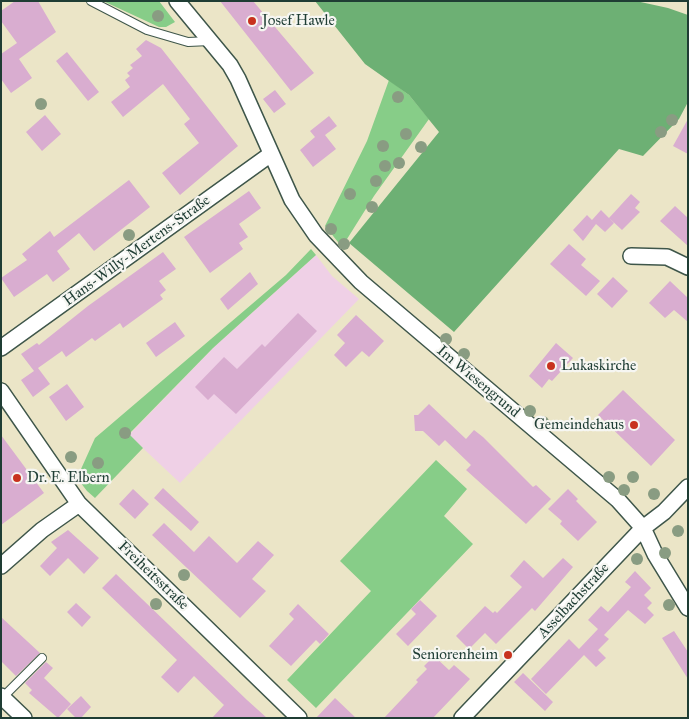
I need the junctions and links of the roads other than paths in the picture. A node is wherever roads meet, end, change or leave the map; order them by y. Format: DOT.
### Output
graph roads {
  1 [pos="91,1"];
  2 [pos="177,1"];
  3 [pos="210,41"];
  4 [pos="271,154"];
  5 [pos="631,256"];
  6 [pos="688,267"];
  7 [pos="1,348"];
  8 [pos="1,391"];
  9 [pos="688,487"];
  10 [pos="79,504"];
  11 [pos="643,528"];
  12 [pos="1,566"];
  13 [pos="688,608"];
  14 [pos="42,658"];
  15 [pos="2,697"];
  16 [pos="24,718"];
  17 [pos="299,718"];
  18 [pos="462,718"];
  1 -- 3 [label="lane"];
  2 -- 3 [label="street, Im Wiesengrund"];
  3 -- 4 [label="street, Im Wiesengrund"];
  4 -- 7 [label="street, Hans-Willy-Mertens-Straße"];
  4 -- 11 [label="street, Im Wiesengrund"];
  5 -- 6 [label="street"];
  8 -- 10 [label="street"];
  9 -- 11 [label="street, Asselbachstraße"];
  10 -- 12 [label="street"];
  10 -- 17 [label="street, Freiheitsstraße"];
  11 -- 13 [label="street, Im Wiesengrund"];
  11 -- 18 [label="street, Asselbachstraße"];
  14 -- 15 [label="lane"];
  15 -- 16 [label="street"];
}
